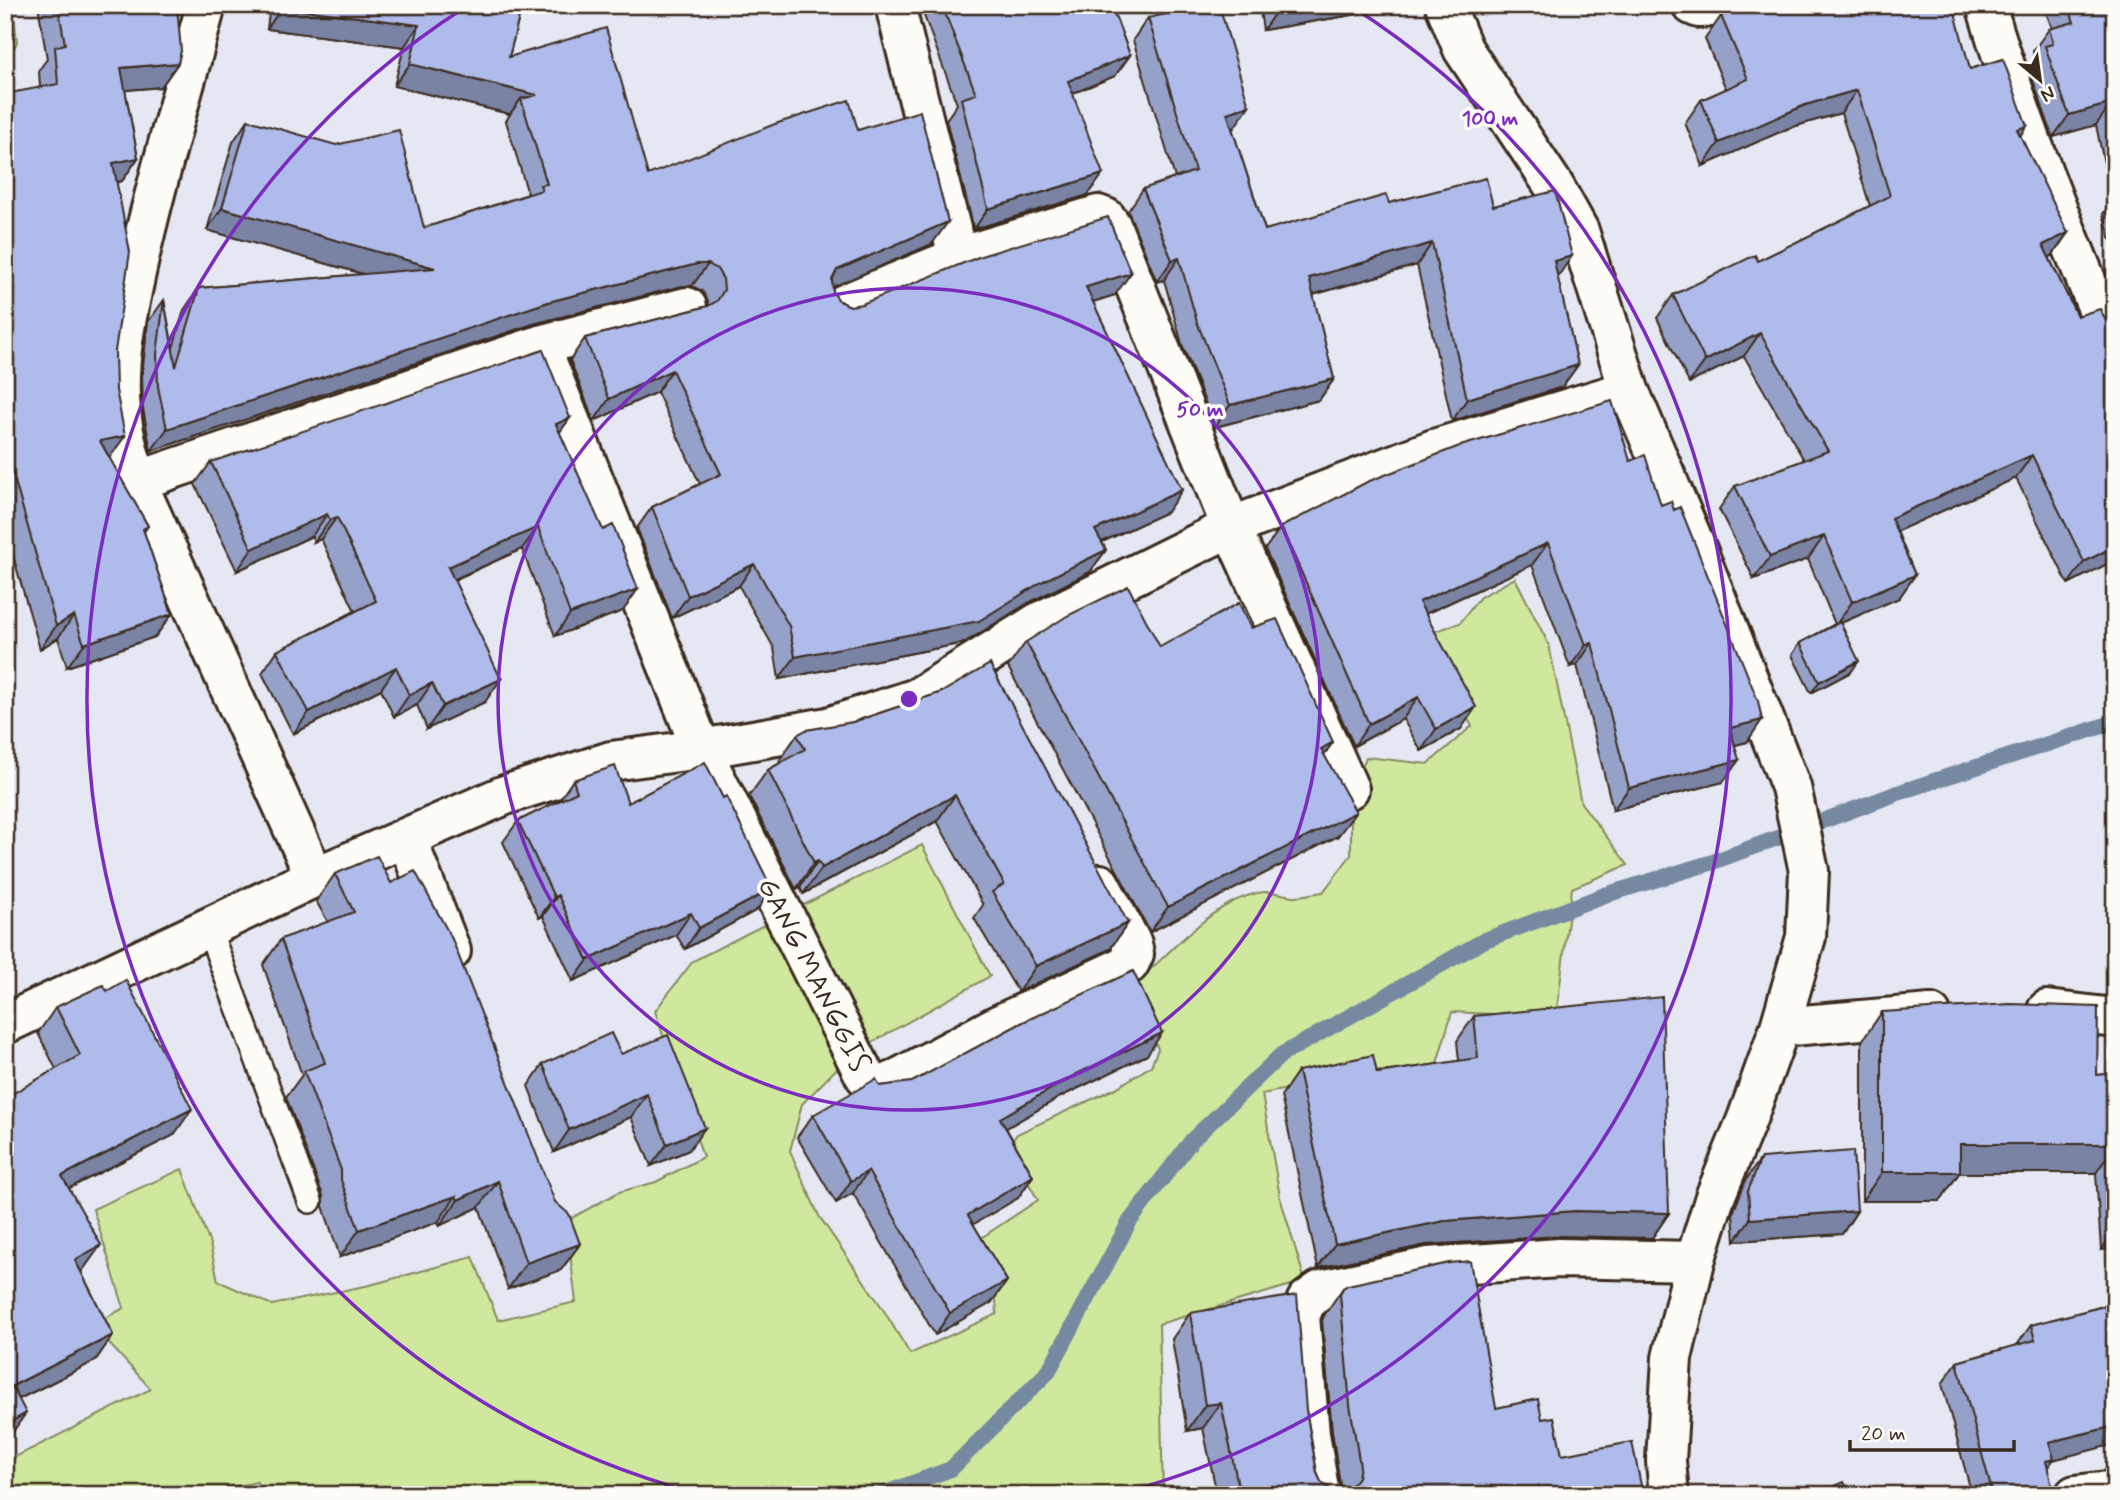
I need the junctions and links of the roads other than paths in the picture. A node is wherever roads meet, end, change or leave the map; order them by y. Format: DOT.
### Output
graph roads {
  1 [pos="206,5"];
  2 [pos="895,5"];
  3 [pos="1446,5"];
  4 [pos="1692,5"];
  5 [pos="1734,5"];
  6 [pos="1986,5"];
  7 [pos="958,257"];
  8 [pos="838,306"];
  9 [pos="687,307"];
  10 [pos="540,345"];
  11 [pos="2115,349"];
  12 [pos="1629,390"];
  13 [pos="137,481"];
  14 [pos="1231,527"];
  15 [pos="701,749"];
  16 [pos="1349,789"];
  17 [pos="407,839"];
  18 [pos="1086,857"];
  19 [pos="315,877"];
  20 [pos="208,927"];
  21 [pos="462,978"];
  22 [pos="2012,1011"];
  23 [pos="1972,1012"];
  24 [pos="2115,1018"];
  25 [pos="5,1024"];
  26 [pos="1780,1027"];
  27 [pos="310,1201"];
  28 [pos="1695,1261"];
  29 [pos="2115,1490"];
  30 [pos="1320,1495"];
  31 [pos="1670,1495"];
  32 [pos="2075,1495"];
  1 -- 13 [label="street"];
  2 -- 7 [label="street"];
  3 -- 12 [label="street"];
  4 -- 5 [label="street"];
  6 -- 11 [label="street"];
  7 -- 8 [label="street"];
  7 -- 14 [label="street"];
  9 -- 10 [label="street"];
  10 -- 13 [label="street"];
  10 -- 15 [label="street, GANG MANGGIS"];
  12 -- 14 [label="street"];
  12 -- 26 [label="street"];
  13 -- 19 [label="street"];
  14 -- 15 [label="street"];
  14 -- 16 [label="street"];
  15 -- 17 [label="street"];
  15 -- 18 [label="street, GANG MANGGIS"];
  17 -- 19 [label="street"];
  17 -- 21 [label="street"];
  19 -- 20 [label="street"];
  20 -- 25 [label="street"];
  20 -- 27 [label="lane"];
  22 -- 24 [label="street"];
  23 -- 26 [label="street"];
  26 -- 28 [label="street"];
  28 -- 30 [label="street"];
  28 -- 31 [label="street"];
  29 -- 32 [label="street"];
}
